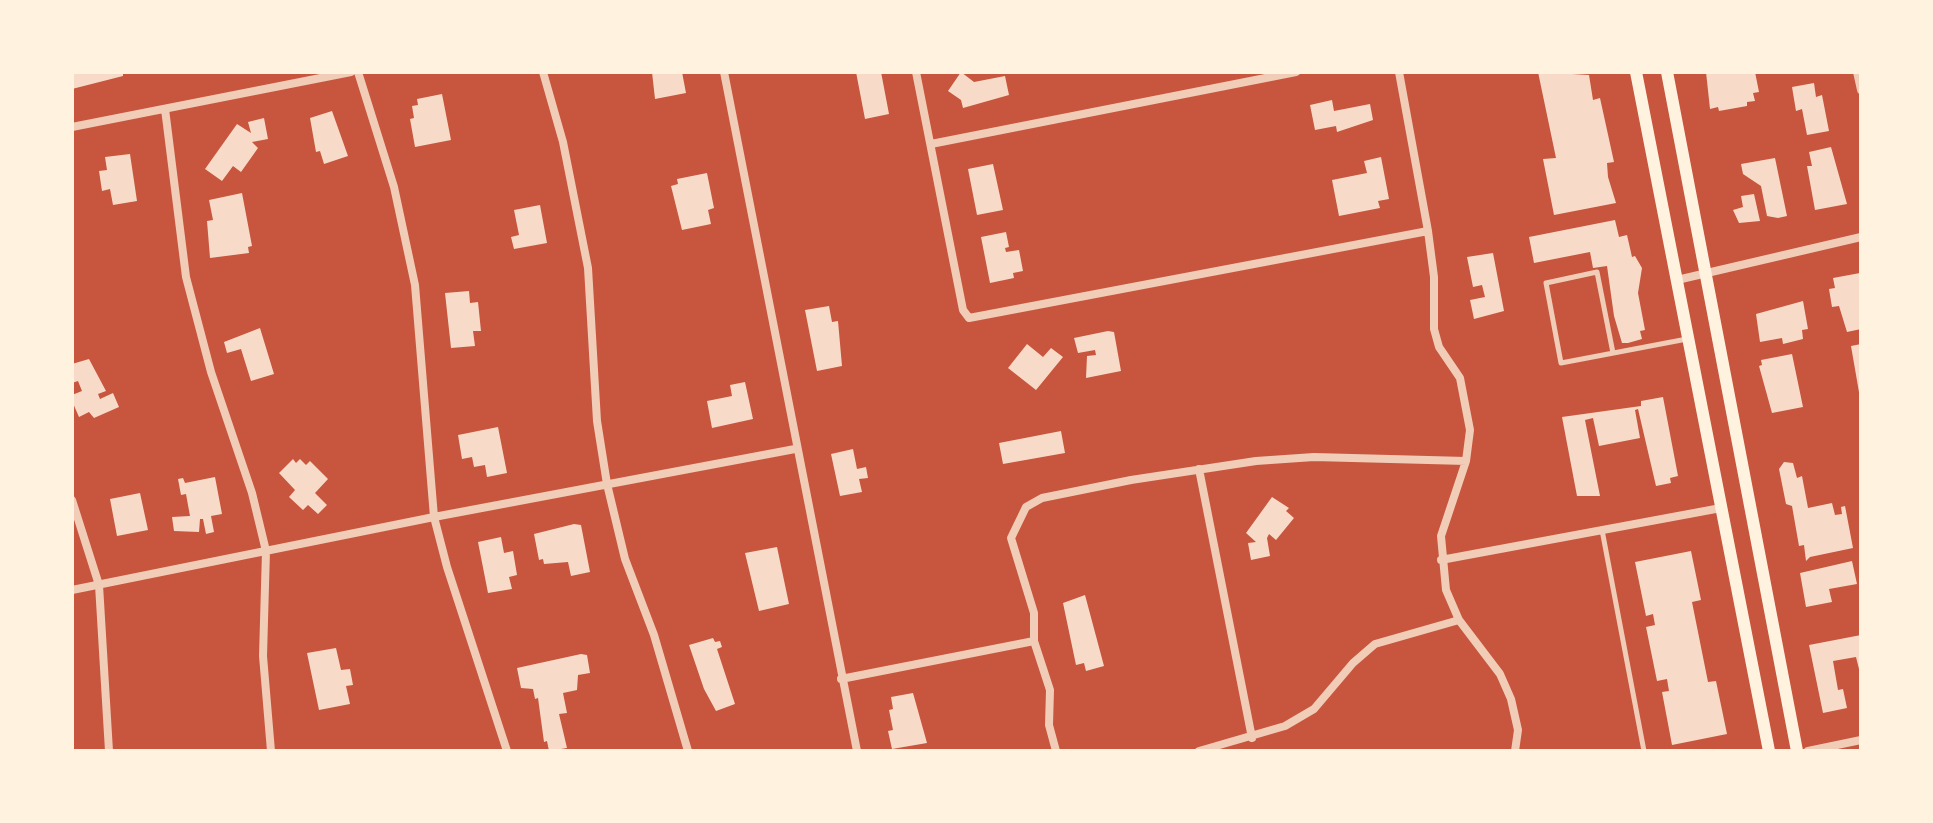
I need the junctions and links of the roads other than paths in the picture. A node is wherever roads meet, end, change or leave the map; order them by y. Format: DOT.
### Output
graph roads {
  1 [pos="351,72"];
  2 [pos="358,72"];
  3 [pos="543,72"];
  4 [pos="724,72"];
  5 [pos="916,72"];
  6 [pos="1296,72"];
  7 [pos="1399,72"];
  8 [pos="1636,72"];
  9 [pos="1667,72"];
  10 [pos="1857,72"];
  11 [pos="1861,90"];
  12 [pos="165,109"];
  13 [pos="72,127"];
  14 [pos="931,144"];
  15 [pos="1428,231"];
  16 [pos="1861,237"];
  17 [pos="1705,274"];
  18 [pos="1677,280"];
  19 [pos="1688,339"];
  20 [pos="1613,353"];
  21 [pos="795,449"];
  22 [pos="1466,461"];
  23 [pos="1199,469"];
  24 [pos="607,484"];
  25 [pos="72,500"];
  26 [pos="1721,508"];
  27 [pos="434,517"];
  28 [pos="1602,530"];
  29 [pos="266,551"];
  30 [pos="1441,560"];
  31 [pos="99,585"];
  32 [pos="72,590"];
  33 [pos="1459,620"];
  34 [pos="1034,641"];
  35 [pos="841,679"];
  36 [pos="1252,738"];
  37 [pos="1861,740"];
  38 [pos="109,751"];
  39 [pos="271,751"];
  40 [pos="507,751"];
  41 [pos="688,751"];
  42 [pos="857,751"];
  43 [pos="1056,751"];
  44 [pos="1199,751"];
  45 [pos="1515,751"];
  46 [pos="1644,751"];
  47 [pos="1769,751"];
  48 [pos="1797,751"];
  49 [pos="1808,751"];
  1 -- 12 [label="street"];
  2 -- 27 [label="street"];
  3 -- 24 [label="street"];
  4 -- 21 [label="street"];
  5 -- 14 [label="street"];
  6 -- 14 [label="street"];
  7 -- 15 [label="street"];
  8 -- 18 [label="main road"];
  9 -- 17 [label="main road"];
  10 -- 11 [label="street"];
  12 -- 13 [label="street"];
  12 -- 29 [label="street"];
  14 -- 15 [label="street"];
  15 -- 22 [label="street"];
  16 -- 17 [label="street"];
  17 -- 18 [label="street"];
  17 -- 48 [label="main road"];
  18 -- 19 [label="main road"];
  19 -- 20 [label="lane"];
  19 -- 26 [label="main road"];
  20 -- 20 [label="lane"];
  21 -- 24 [label="street"];
  21 -- 35 [label="street"];
  22 -- 23 [label="street"];
  22 -- 30 [label="street"];
  23 -- 34 [label="street"];
  23 -- 36 [label="street"];
  24 -- 27 [label="street"];
  24 -- 41 [label="street"];
  25 -- 31 [label="street"];
  26 -- 28 [label="street"];
  26 -- 47 [label="main road"];
  27 -- 29 [label="street"];
  27 -- 40 [label="street"];
  28 -- 30 [label="street"];
  28 -- 46 [label="lane"];
  29 -- 31 [label="street"];
  29 -- 39 [label="street"];
  30 -- 33 [label="street"];
  31 -- 32 [label="street"];
  31 -- 38 [label="street"];
  33 -- 36 [label="street"];
  33 -- 45 [label="street"];
  34 -- 35 [label="street"];
  34 -- 43 [label="street"];
  35 -- 42 [label="street"];
  36 -- 44 [label="street"];
  37 -- 49 [label="street"];
}
